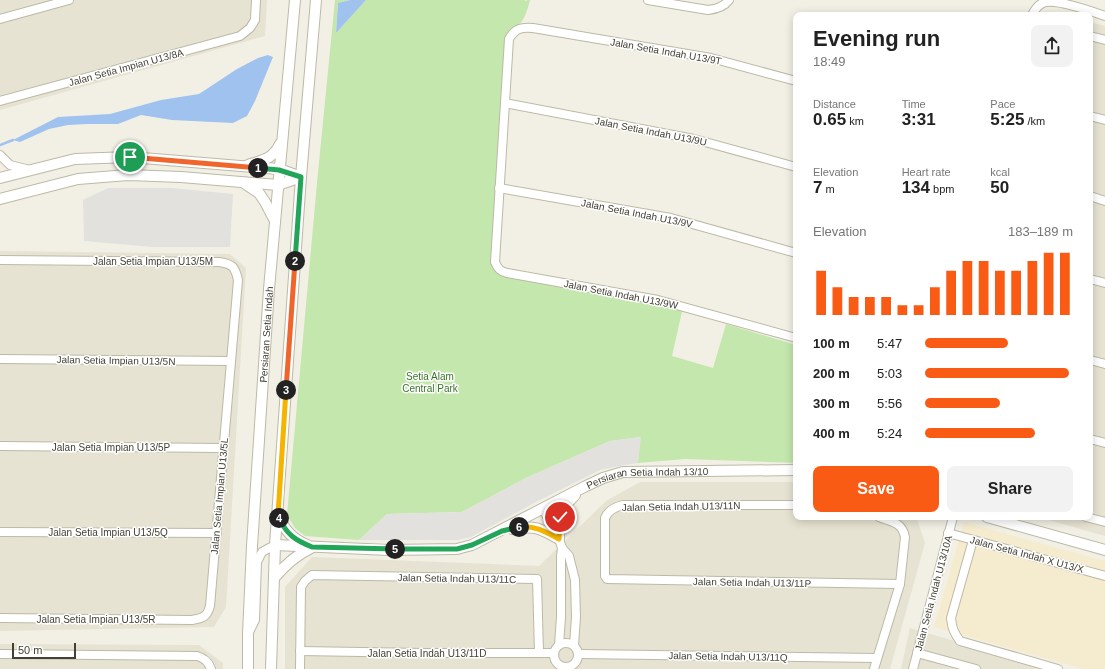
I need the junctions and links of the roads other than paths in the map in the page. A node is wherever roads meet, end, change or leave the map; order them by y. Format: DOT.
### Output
graph roads {
  1 [pos="69,0"];
  2 [pos="256,0"];
  3 [pos="294,0"];
  4 [pos="316,0"];
  5 [pos="648,0"];
  6 [pos="728,0"];
  7 [pos="1034,12"];
  8 [pos="1091,12"];
  9 [pos="1093,12"];
  10 [pos="1105,16"];
  11 [pos="0,19"];
  12 [pos="1093,37"];
  13 [pos="1105,40"];
  14 [pos="793,80"];
  15 [pos="0,101"];
  16 [pos="505,103"];
  17 [pos="1093,117"];
  18 [pos="1105,120"];
  19 [pos="282,141"];
  20 [pos="0,156"];
  21 [pos="793,165"];
  22 [pos="243,167"];
  23 [pos="30,170"];
  24 [pos="279,170"];
  25 [pos="301,177"];
  26 [pos="0,178"];
  27 [pos="242,182"];
  28 [pos="278,185"];
  29 [pos="499,188"];
  30 [pos="1093,197"];
  31 [pos="0,199"];
  32 [pos="1105,201"];
  33 [pos="275,221"];
  34 [pos="793,252"];
  35 [pos="0,260"];
  36 [pos="495,262"];
  37 [pos="1093,280"];
  38 [pos="1105,283"];
  39 [pos="793,337"];
  40 [pos="0,359"];
  41 [pos="231,361"];
  42 [pos="1093,361"];
  43 [pos="1105,364"];
  44 [pos="1093,440"];
  45 [pos="1105,443"];
  46 [pos="0,446"];
  47 [pos="223,448"];
  48 [pos="793,470"];
  49 [pos="584,487"];
  50 [pos="793,506"];
  51 [pos="543,509"];
  52 [pos="278,515"];
  53 [pos="1093,519"];
  54 [pos="888,520"];
  55 [pos="951,520"];
  56 [pos="998,520"];
  57 [pos="1105,522"];
  58 [pos="502,531"];
  59 [pos="0,532"];
  60 [pos="217,533"];
  61 [pos="948,533"];
  62 [pos="973,540"];
  63 [pos="561,543"];
  64 [pos="275,545"];
  65 [pos="312,547"];
  66 [pos="1105,550"];
  67 [pos="605,576"];
  68 [pos="1105,576"];
  69 [pos="274,578"];
  70 [pos="900,584"];
  71 [pos="0,618"];
  72 [pos="192,620"];
  73 [pos="248,634"];
  74 [pos="559,645"];
  75 [pos="574,645"];
  76 [pos="300,651"];
  77 [pos="539,653"];
  78 [pos="554,653"];
  79 [pos="917,653"];
  80 [pos="0,654"];
  81 [pos="579,654"];
  82 [pos="877,658"];
  83 [pos="577,666"];
  84 [pos="558,667"];
  85 [pos="210,669"];
  86 [pos="248,669"];
  87 [pos="271,669"];
  88 [pos="300,669"];
  89 [pos="874,669"];
  90 [pos="913,669"];
  91 [pos="976,669"];
  92 [pos="1058,669"];
  1 -- 11 [label="street"];
  2 -- 15 [label="street, Jalan Setia Impian U13/8A"];
  3 -- 19 [label="street, Persiaran Setia Indah"];
  4 -- 25 [label="street"];
  5 -- 6 [label="street"];
  7 -- 8 [label="street"];
  9 -- 10 [label="street"];
  12 -- 13 [label="street"];
  14 -- 16 [label="street, Jalan Setia Indah U13/9T"];
  16 -- 21 [label="street, Jalan Setia Indah U13/9U"];
  16 -- 29 [label="street, Jalan Setia Indah U13/9T"];
  17 -- 18 [label="street"];
  19 -- 22 [label="street"];
  19 -- 24 [label="street, Persiaran Setia Indah"];
  20 -- 23 [label="street"];
  22 -- 23 [label="street"];
  22 -- 24 [label="street"];
  23 -- 26 [label="street"];
  24 -- 25 [label="street"];
  24 -- 28 [label="street, Persiaran Setia Indah"];
  25 -- 28 [label="street"];
  25 -- 52 [label="street"];
  27 -- 28 [label="street"];
  27 -- 31 [label="street"];
  27 -- 33 [label="street"];
  28 -- 33 [label="street, Persiaran Setia Indah"];
  29 -- 34 [label="street, Jalan Setia Indah U13/9V"];
  29 -- 36 [label="street, Jalan Setia Indah U13/9T"];
  30 -- 32 [label="street"];
  33 -- 73 [label="street, Persiaran Setia Indah"];
  35 -- 41 [label="street, Jalan Setia Impian U13/5M"];
  36 -- 39 [label="street, Jalan Setia Indah U13/9W"];
  37 -- 38 [label="street"];
  40 -- 41 [label="street, Jalan Setia Impian U13/5N"];
  41 -- 47 [label="street, Jalan Setia Impian U13/5L"];
  42 -- 43 [label="street"];
  44 -- 45 [label="street"];
  46 -- 47 [label="street, Jalan Setia Impian U13/5P"];
  47 -- 60 [label="street, Jalan Setia Impian U13/5L"];
  48 -- 49 [label="street, Persiaran Setia Indah 13/10"];
  49 -- 51 [label="street, Persiaran Setia Indah 13/10"];
  49 -- 63 [label="street"];
  50 -- 67 [label="street, Jalan Setia Indah U13/11N"];
  51 -- 58 [label="street, Persiaran Setia Indah 13/10"];
  51 -- 63 [label="street"];
  52 -- 64 [label="street"];
  52 -- 65 [label="street"];
  53 -- 57 [label="street"];
  54 -- 70 [label="street"];
  55 -- 61 [label="street, Jalan Setia Indah U13/10A"];
  56 -- 66 [label="street"];
  58 -- 63 [label="street"];
  58 -- 65 [label="street, Persiaran Setia Indah 13/10"];
  59 -- 60 [label="street, Jalan Setia Impian U13/5Q"];
  60 -- 72 [label="street, Jalan Setia Impian U13/5L"];
  61 -- 62 [label="street, Jalan Setia Indah X U13/X"];
  61 -- 79 [label="street, Jalan Setia Indah U13/10A"];
  62 -- 68 [label="street, Jalan Setia Indah X U13/X"];
  62 -- 92 [label="street"];
  63 -- 74 [label="street"];
  63 -- 75 [label="street"];
  64 -- 65 [label="street, Persiaran Setia Indah 13/10"];
  64 -- 69 [label="street"];
  64 -- 73 [label="street"];
  65 -- 69 [label="street"];
  67 -- 70 [label="street, Jalan Setia Indah U13/11P"];
  69 -- 87 [label="street"];
  70 -- 82 [label="street"];
  71 -- 72 [label="street, Jalan Setia Impian U13/5R"];
  73 -- 86 [label="street, Persiaran Setia Indah"];
  74 -- 75 [label="street"];
  74 -- 78 [label="street"];
  75 -- 81 [label="street"];
  76 -- 77 [label="street, Jalan Setia Indah U13/11D"];
  76 -- 77 [label="street, Jalan Setia Indah U13/11C"];
  76 -- 88 [label="street"];
  77 -- 78 [label="street, Jalan Setia Indah U13/11D"];
  78 -- 84 [label="street"];
  79 -- 90 [label="street, Jalan Setia Indah U13/10A"];
  79 -- 91 [label="street"];
  80 -- 85 [label="street"];
  81 -- 82 [label="street, Jalan Setia Indah U13/11Q"];
  81 -- 83 [label="street"];
  82 -- 89 [label="street"];
  83 -- 84 [label="street"];
}
